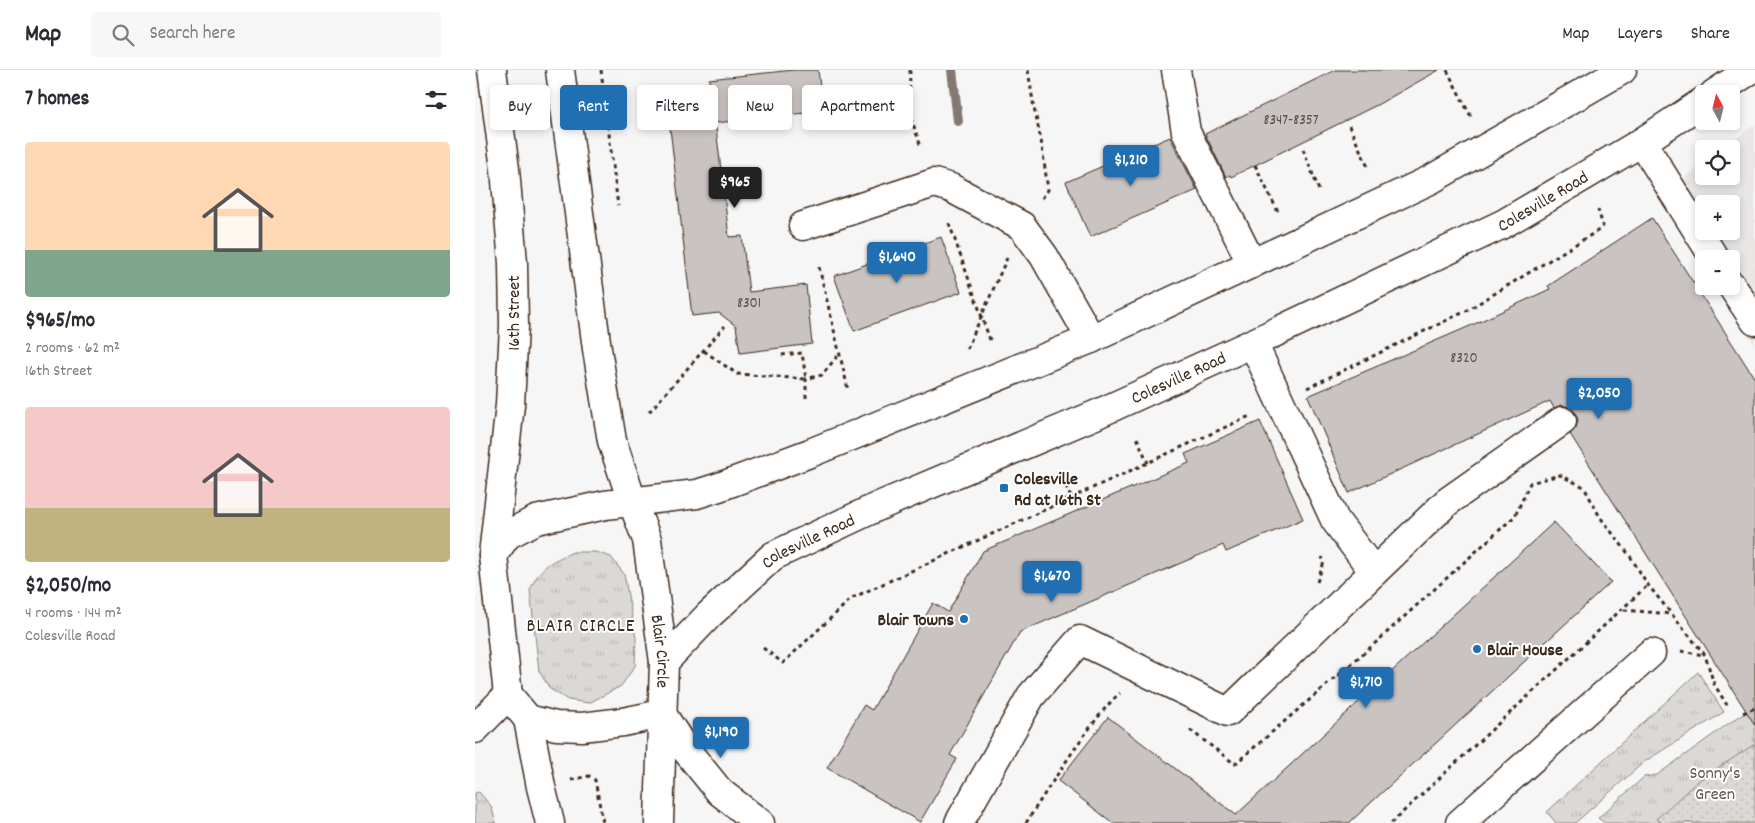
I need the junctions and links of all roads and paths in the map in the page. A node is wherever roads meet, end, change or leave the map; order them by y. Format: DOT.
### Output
graph roads {
  1 [pos="493,70"];
  2 [pos="560,70"];
  3 [pos="601,70"];
  4 [pos="910,70"];
  5 [pos="1028,70"];
  6 [pos="1176,70"];
  7 [pos="1447,70"];
  8 [pos="1749,70"];
  9 [pos="1611,73"];
  10 [pos="1727,85"];
  11 [pos="1695,107"];
  12 [pos="1471,117"];
  13 [pos="1349,126"];
  14 [pos="1642,142"];
  15 [pos="921,147"];
  16 [pos="1303,149"];
  17 [pos="1255,165"];
  18 [pos="1369,169"];
  19 [pos="1047,190"];
  20 [pos="1320,193"];
  21 [pos="618,206"];
  22 [pos="1599,210"];
  23 [pos="1278,212"];
  24 [pos="947,217"];
  25 [pos="803,226"];
  26 [pos="1022,226"];
  27 [pos="1709,250"];
  28 [pos="1252,264"];
  29 [pos="819,267"];
  30 [pos="1738,295"];
  31 [pos="981,316"];
  32 [pos="1755,321"];
  33 [pos="725,326"];
  34 [pos="1091,339"];
  35 [pos="989,340"];
  36 [pos="1253,343"];
  37 [pos="967,349"];
  38 [pos="704,351"];
  39 [pos="839,354"];
  40 [pos="781,355"];
  41 [pos="806,379"];
  42 [pos="848,389"];
  43 [pos="1299,392"];
  44 [pos="806,398"];
  45 [pos="649,412"];
  46 [pos="1255,414"];
  47 [pos="1562,421"];
  48 [pos="1137,438"];
  49 [pos="1148,462"];
  50 [pos="1060,471"];
  51 [pos="1071,498"];
  52 [pos="632,501"];
  53 [pos="493,555"];
  54 [pos="1374,572"];
  55 [pos="1648,585"];
  56 [pos="1623,610"];
  57 [pos="1673,614"];
  58 [pos="763,648"];
  59 [pos="1662,651"];
  60 [pos="1705,655"];
  61 [pos="664,662"];
  62 [pos="1124,690"];
  63 [pos="508,695"];
  64 [pos="1727,705"];
  65 [pos="1755,708"];
  66 [pos="1743,713"];
  67 [pos="662,714"];
  68 [pos="528,719"];
  69 [pos="1182,724"];
  70 [pos="475,729"];
  71 [pos="563,782"];
  72 [pos="550,823"];
  73 [pos="603,823"];
  74 [pos="659,823"];
  75 [pos="760,823"];
  76 [pos="959,823"];
  77 [pos="1026,823"];
  78 [pos="1391,823"];
  79 [pos="1460,823"];
  1 -- 53 [label="main road, 16th Street"];
  2 -- 52 [label="main road"];
  3 -- 21 [label="path"];
  4 -- 15 [label="path"];
  5 -- 19 [label="path"];
  6 -- 28 [label="main road"];
  7 -- 12 [label="path"];
  8 -- 10 [label="main road"];
  9 -- 28 [label="main road"];
  11 -- 14 [label="main road, Colesville Road"];
  13 -- 18 [label="path"];
  14 -- 27 [label="main road"];
  14 -- 36 [label="main road, Colesville Road"];
  16 -- 20 [label="path"];
  17 -- 23 [label="path"];
  22 -- 43 [label="path"];
  24 -- 31 [label="path"];
  25 -- 26 [label="main road"];
  26 -- 31 [label="path"];
  26 -- 34 [label="main road"];
  28 -- 34 [label="main road"];
  29 -- 39 [label="path"];
  30 -- 32 [label="main road"];
  31 -- 35 [label="path"];
  31 -- 37 [label="path"];
  33 -- 38 [label="path"];
  34 -- 52 [label="main road"];
  36 -- 54 [label="main road"];
  36 -- 61 [label="main road, Colesville Road"];
  38 -- 41 [label="path"];
  38 -- 45 [label="path"];
  39 -- 41 [label="path"];
  39 -- 42 [label="path"];
  40 -- 41 [label="path"];
  41 -- 44 [label="path"];
  46 -- 49 [label="path"];
  47 -- 54 [label="main road"];
  48 -- 49 [label="path"];
  49 -- 51 [label="path"];
  50 -- 51 [label="path"];
  51 -- 58 [label="path"];
  52 -- 53 [label="main road"];
  52 -- 61 [label="main road, Blair Circle"];
  53 -- 63 [label="main road"];
  54 -- 76 [label="main road"];
  55 -- 56 [label="path"];
  55 -- 57 [label="path"];
  55 -- 69 [label="path"];
  56 -- 57 [label="path"];
  56 -- 78 [label="path"];
  57 -- 60 [label="path"];
  59 -- 60 [label="path"];
  59 -- 79 [label="main road"];
  60 -- 64 [label="path"];
  61 -- 67 [label="main road, Blair Circle"];
  62 -- 77 [label="path"];
  63 -- 68 [label="main road"];
  63 -- 70 [label="main road"];
  65 -- 66 [label="path"];
  67 -- 68 [label="main road, Blair Circle"];
  67 -- 74 [label="main road"];
  67 -- 75 [label="main road"];
  68 -- 72 [label="main road"];
  71 -- 73 [label="path"];
}
